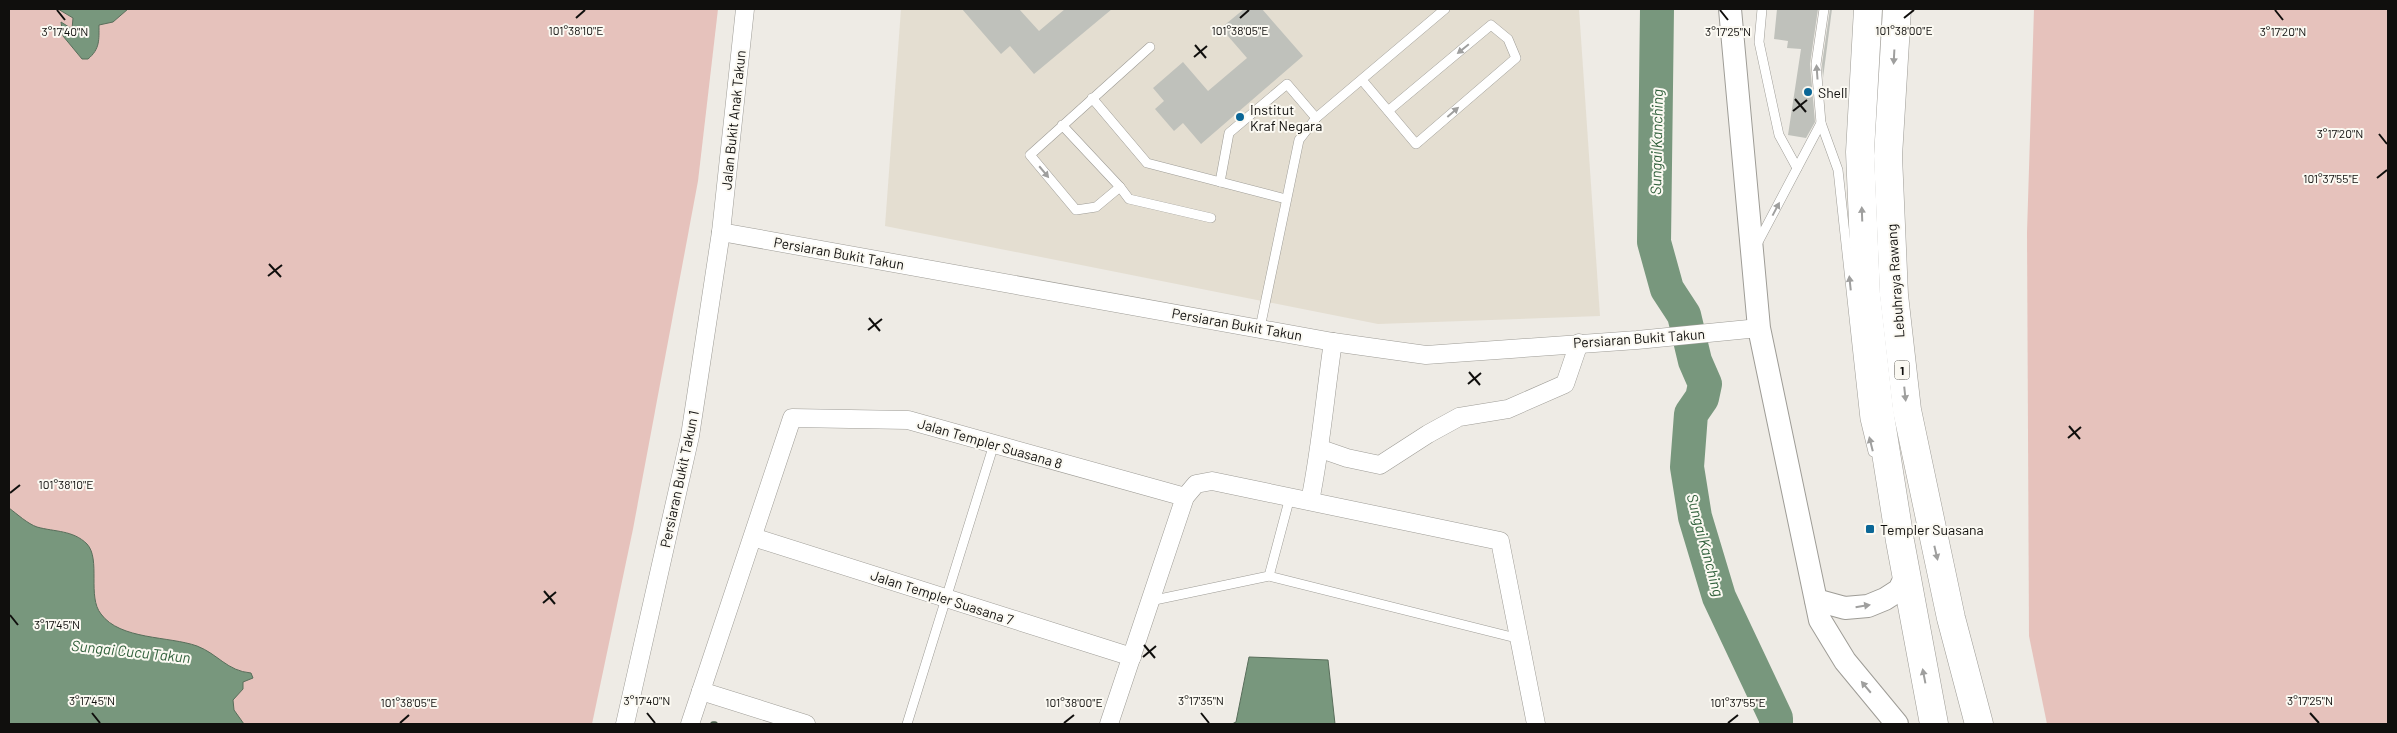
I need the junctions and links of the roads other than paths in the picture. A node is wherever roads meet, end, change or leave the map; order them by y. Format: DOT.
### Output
graph roads {
  1 [pos="745,9"];
  2 [pos="1445,9"];
  3 [pos="1730,9"];
  4 [pos="1762,9"];
  5 [pos="1824,9"];
  6 [pos="1868,9"];
  7 [pos="1897,9"];
  8 [pos="1150,47"];
  9 [pos="1362,80"];
  10 [pos="1092,98"];
  11 [pos="1388,111"];
  12 [pos="1316,118"];
  13 [pos="1821,123"];
  14 [pos="1062,124"];
  15 [pos="1798,168"];
  16 [pos="1220,182"];
  17 [pos="1120,187"];
  18 [pos="1286,199"];
  19 [pos="1211,218"];
  20 [pos="721,232"];
  21 [pos="1753,252"];
  22 [pos="1260,328"];
  23 [pos="1759,328"];
  24 [pos="1333,342"];
  25 [pos="1579,343"];
  26 [pos="994,444"];
  27 [pos="1321,449"];
  28 [pos="1876,466"];
  29 [pos="1881,485"];
  30 [pos="1185,497"];
  31 [pos="1290,497"];
  32 [pos="1310,501"];
  33 [pos="752,537"];
  34 [pos="1900,541"];
  35 [pos="1269,576"];
  36 [pos="1906,576"];
  37 [pos="946,598"];
  38 [pos="1816,600"];
  39 [pos="1150,601"];
  40 [pos="1520,639"];
  41 [pos="1132,658"];
  42 [pos="701,691"];
  43 [pos="625,724"];
  44 [pos="690,724"];
  45 [pos="806,724"];
  46 [pos="907,724"];
  47 [pos="1109,724"];
  48 [pos="1536,724"];
  49 [pos="1897,724"];
  50 [pos="1934,724"];
  51 [pos="1979,724"];
  1 -- 20 [label="street, Jalan Bukit Anak Takun"];
  2 -- 9 [label="lane"];
  3 -- 21 [label="street"];
  4 -- 15 [label="lane"];
  13 -- 5 [label="lane, one-way"];
  34 -- 6 [label="highway, Lebuhraya Rawang / 1, one-way"];
  7 -- 51 [label="highway, Lebuhraya Rawang / 1, one-way"];
  8 -- 10 [label="lane"];
  9 -- 11 [label="lane"];
  9 -- 12 [label="lane"];
  10 -- 14 [label="lane"];
  10 -- 16 [label="lane"];
  11 -- 11 [label="lane, one-way"];
  12 -- 16 [label="lane"];
  12 -- 18 [label="lane"];
  13 -- 15 [label="lane"];
  28 -- 13 [label="lane, one-way"];
  14 -- 17 [label="lane"];
  14 -- 17 [label="lane, one-way"];
  21 -- 15 [label="lane, one-way"];
  16 -- 18 [label="lane"];
  17 -- 19 [label="lane"];
  18 -- 22 [label="lane"];
  20 -- 22 [label="street, Persiaran Bukit Takun"];
  20 -- 43 [label="street, Persiaran Bukit Takun 1"];
  21 -- 23 [label="street"];
  22 -- 24 [label="street, Persiaran Bukit Takun"];
  23 -- 25 [label="street, Persiaran Bukit Takun"];
  23 -- 38 [label="street"];
  24 -- 25 [label="street, Persiaran Bukit Takun"];
  24 -- 27 [label="street"];
  25 -- 27 [label="street"];
  26 -- 30 [label="street, Jalan Templer Suasana 8"];
  26 -- 33 [label="street, Jalan Templer Suasana 8"];
  26 -- 37 [label="lane"];
  27 -- 32 [label="street"];
  29 -- 34 [label="lane"];
  30 -- 31 [label="street"];
  30 -- 39 [label="street"];
  31 -- 32 [label="street"];
  31 -- 35 [label="lane"];
  32 -- 40 [label="street"];
  33 -- 37 [label="street, Jalan Templer Suasana 7"];
  33 -- 42 [label="street"];
  34 -- 36 [label="highway, Lebuhraya Rawang / 1"];
  35 -- 39 [label="lane"];
  35 -- 40 [label="lane"];
  38 -- 36 [label="street, one-way"];
  50 -- 36 [label="highway, Lebuhraya Rawang / 1, one-way"];
  37 -- 41 [label="street, Jalan Templer Suasana 7"];
  37 -- 46 [label="lane"];
  49 -- 38 [label="street, one-way"];
  39 -- 41 [label="street"];
  40 -- 48 [label="street"];
  41 -- 47 [label="street"];
  42 -- 44 [label="street"];
  42 -- 45 [label="street"];
}
